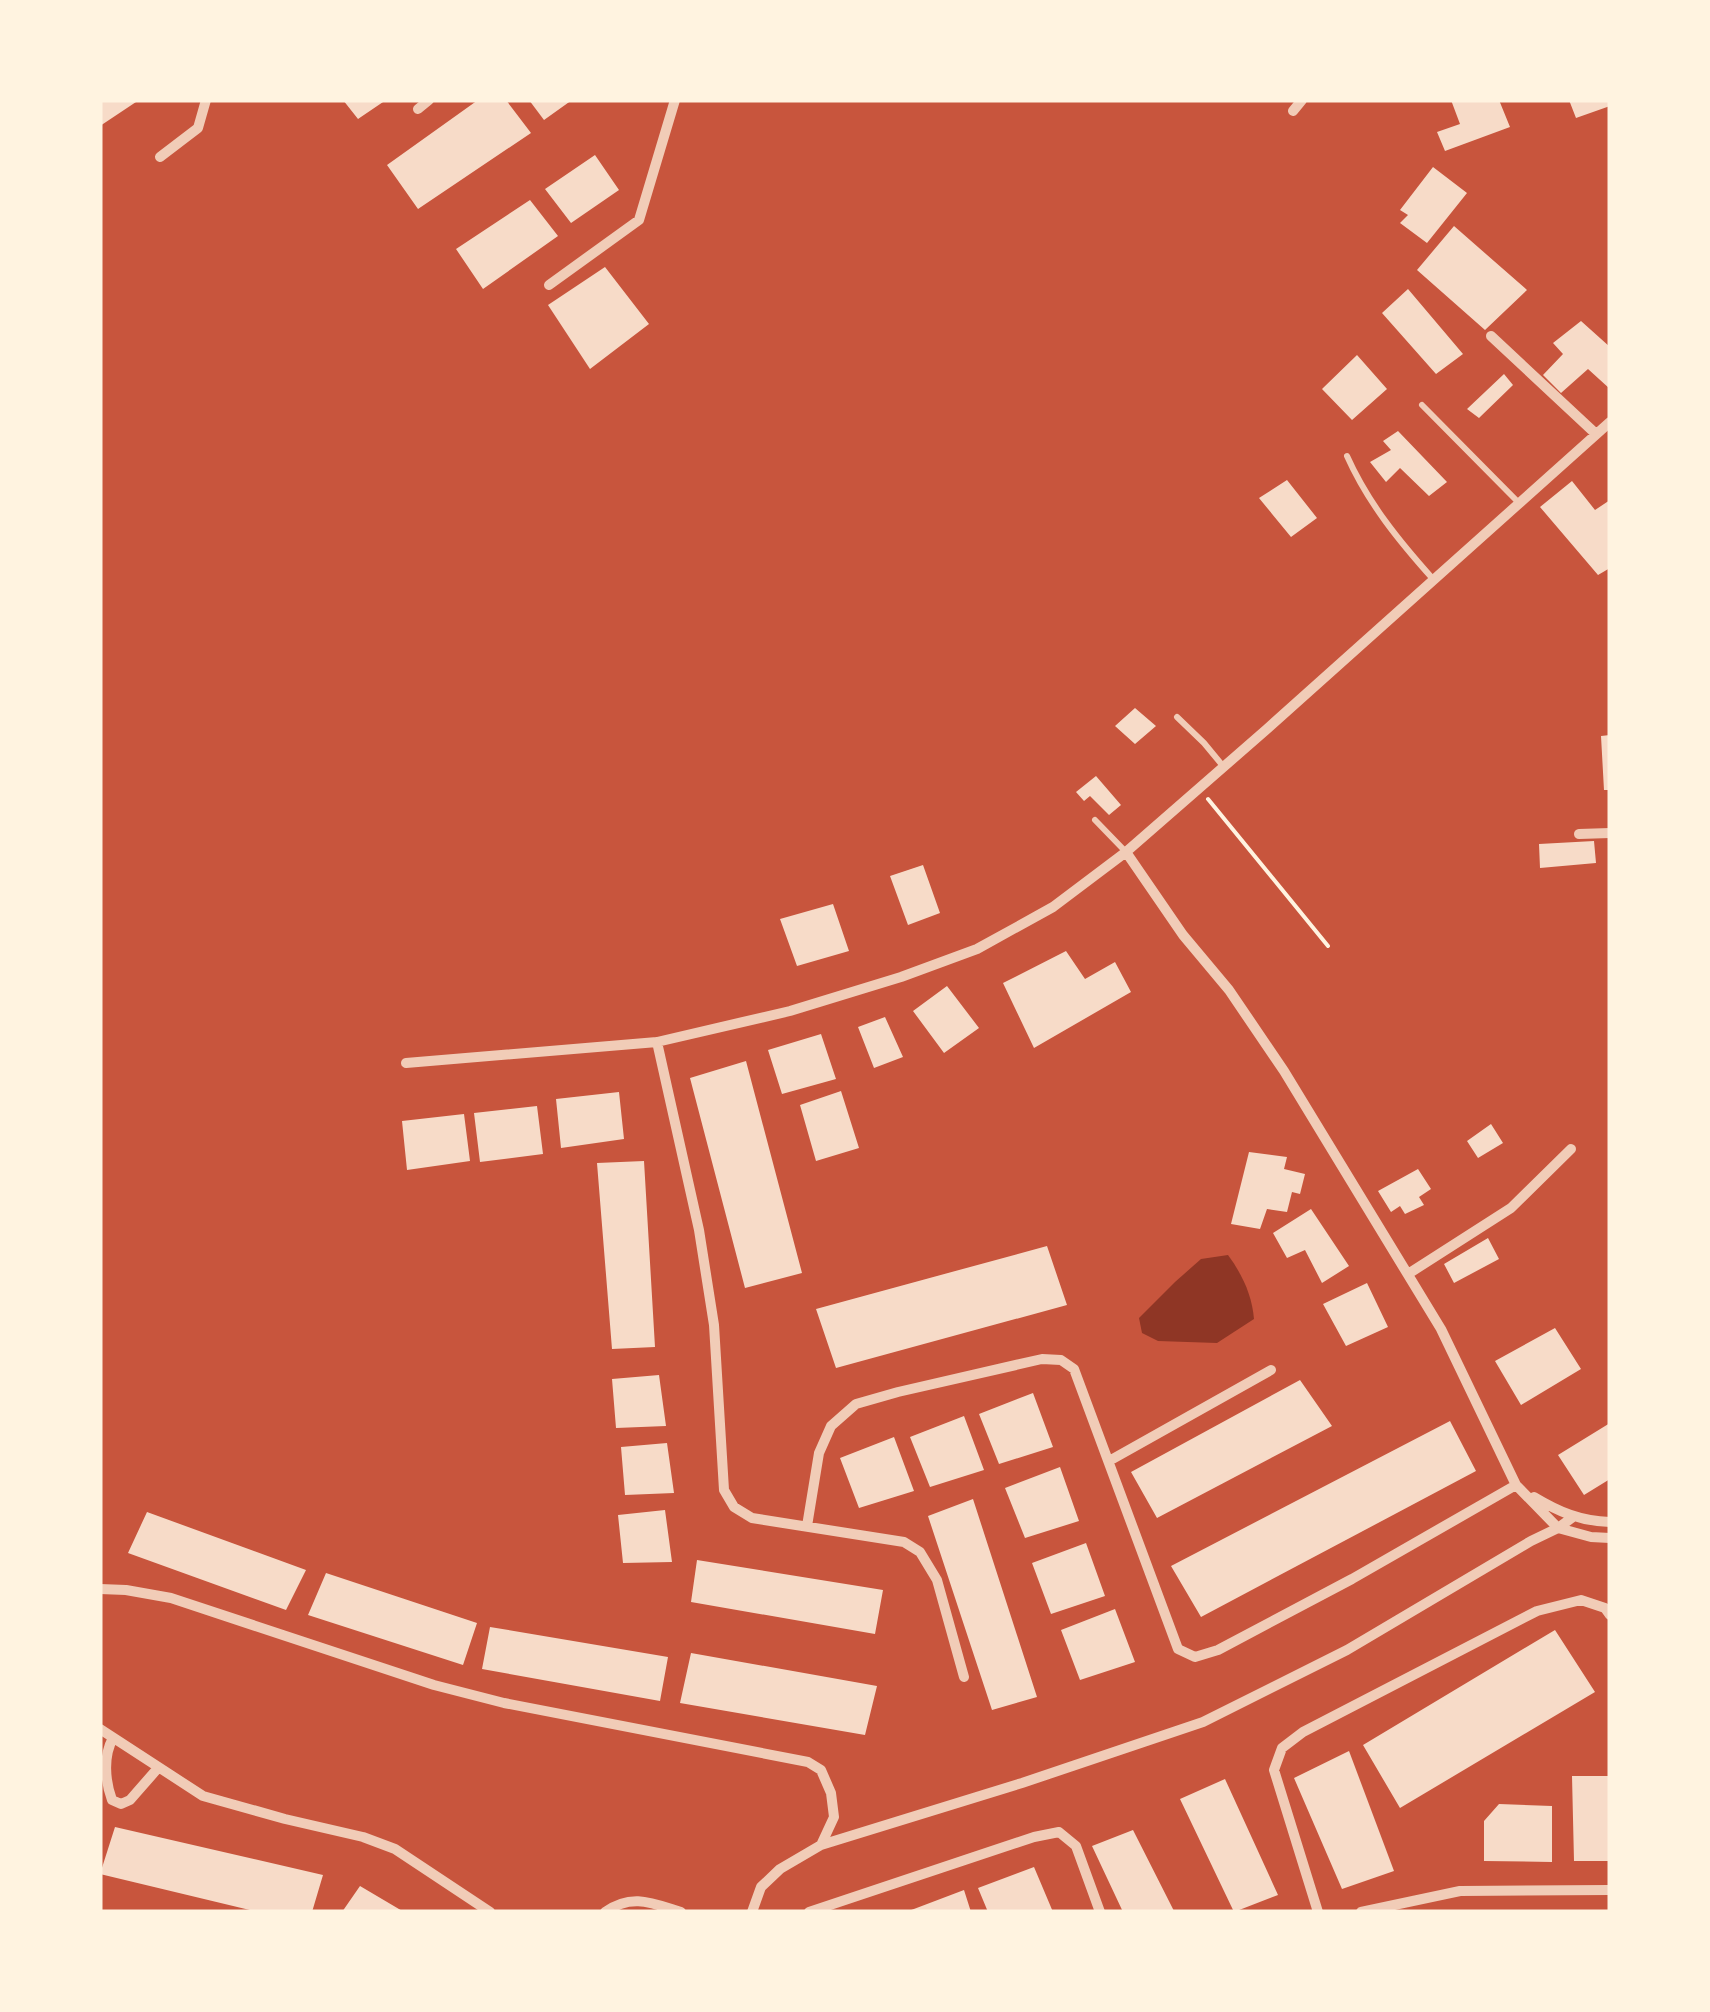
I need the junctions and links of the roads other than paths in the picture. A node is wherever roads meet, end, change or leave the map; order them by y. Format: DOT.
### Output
graph roads {
  1 [pos="206,100"];
  2 [pos="430,100"];
  3 [pos="675,100"];
  4 [pos="1302,100"];
  5 [pos="418,109"];
  6 [pos="1293,111"];
  7 [pos="160,158"];
  8 [pos="549,285"];
  9 [pos="1492,336"];
  10 [pos="1422,405"];
  11 [pos="1610,422"];
  12 [pos="1596,434"];
  13 [pos="1346,456"];
  14 [pos="1519,503"];
  15 [pos="1434,580"];
  16 [pos="1177,717"];
  17 [pos="1223,766"];
  18 [pos="1095,820"];
  19 [pos="1610,833"];
  20 [pos="1579,834"];
  21 [pos="1126,852"];
  22 [pos="657,1042"];
  23 [pos="406,1063"];
  24 [pos="1572,1149"];
  25 [pos="1408,1274"];
  26 [pos="1271,1370"];
  27 [pos="1109,1461"];
  28 [pos="1516,1485"];
  29 [pos="1573,1517"];
  30 [pos="1610,1522"];
  31 [pos="807,1526"];
  32 [pos="1558,1528"];
  33 [pos="1610,1538"];
  34 [pos="100,1589"];
  35 [pos="1610,1615"];
  36 [pos="964,1677"];
  37 [pos="100,1729"];
  38 [pos="113,1738"];
  39 [pos="158,1768"];
  40 [pos="821,1845"];
  41 [pos="1610,1890"];
  42 [pos="490,1912"];
  43 [pos="604,1912"];
  44 [pos="681,1912"];
  45 [pos="752,1912"];
  46 [pos="809,1912"];
  47 [pos="1100,1912"];
  48 [pos="1318,1912"];
  49 [pos="1361,1912"];
  1 -- 7 [label="street"];
  2 -- 5 [label="street"];
  3 -- 8 [label="street"];
  4 -- 6 [label="street"];
  9 -- 12 [label="street"];
  10 -- 14 [label="lane"];
  11 -- 12 [label="street"];
  12 -- 14 [label="street"];
  13 -- 15 [label="lane"];
  14 -- 15 [label="street"];
  15 -- 17 [label="street"];
  16 -- 17 [label="lane"];
  17 -- 21 [label="street"];
  18 -- 21 [label="lane"];
  19 -- 20 [label="street"];
  21 -- 22 [label="street"];
  21 -- 25 [label="street"];
  22 -- 23 [label="street"];
  22 -- 31 [label="street"];
  24 -- 25 [label="street"];
  25 -- 28 [label="street"];
  26 -- 27 [label="street"];
  27 -- 28 [label="street"];
  27 -- 31 [label="street"];
  28 -- 29 [label="street"];
  28 -- 32 [label="street"];
  29 -- 30 [label="street"];
  29 -- 32 [label="street"];
  31 -- 36 [label="street"];
  32 -- 33 [label="street"];
  32 -- 40 [label="street"];
  34 -- 40 [label="street"];
  35 -- 48 [label="street"];
  37 -- 38 [label="street"];
  38 -- 39 [label="street"];
  38 -- 39 [label="street"];
  39 -- 42 [label="street"];
  40 -- 45 [label="street"];
  41 -- 49 [label="street"];
  43 -- 44 [label="street"];
  46 -- 47 [label="street"];
}
